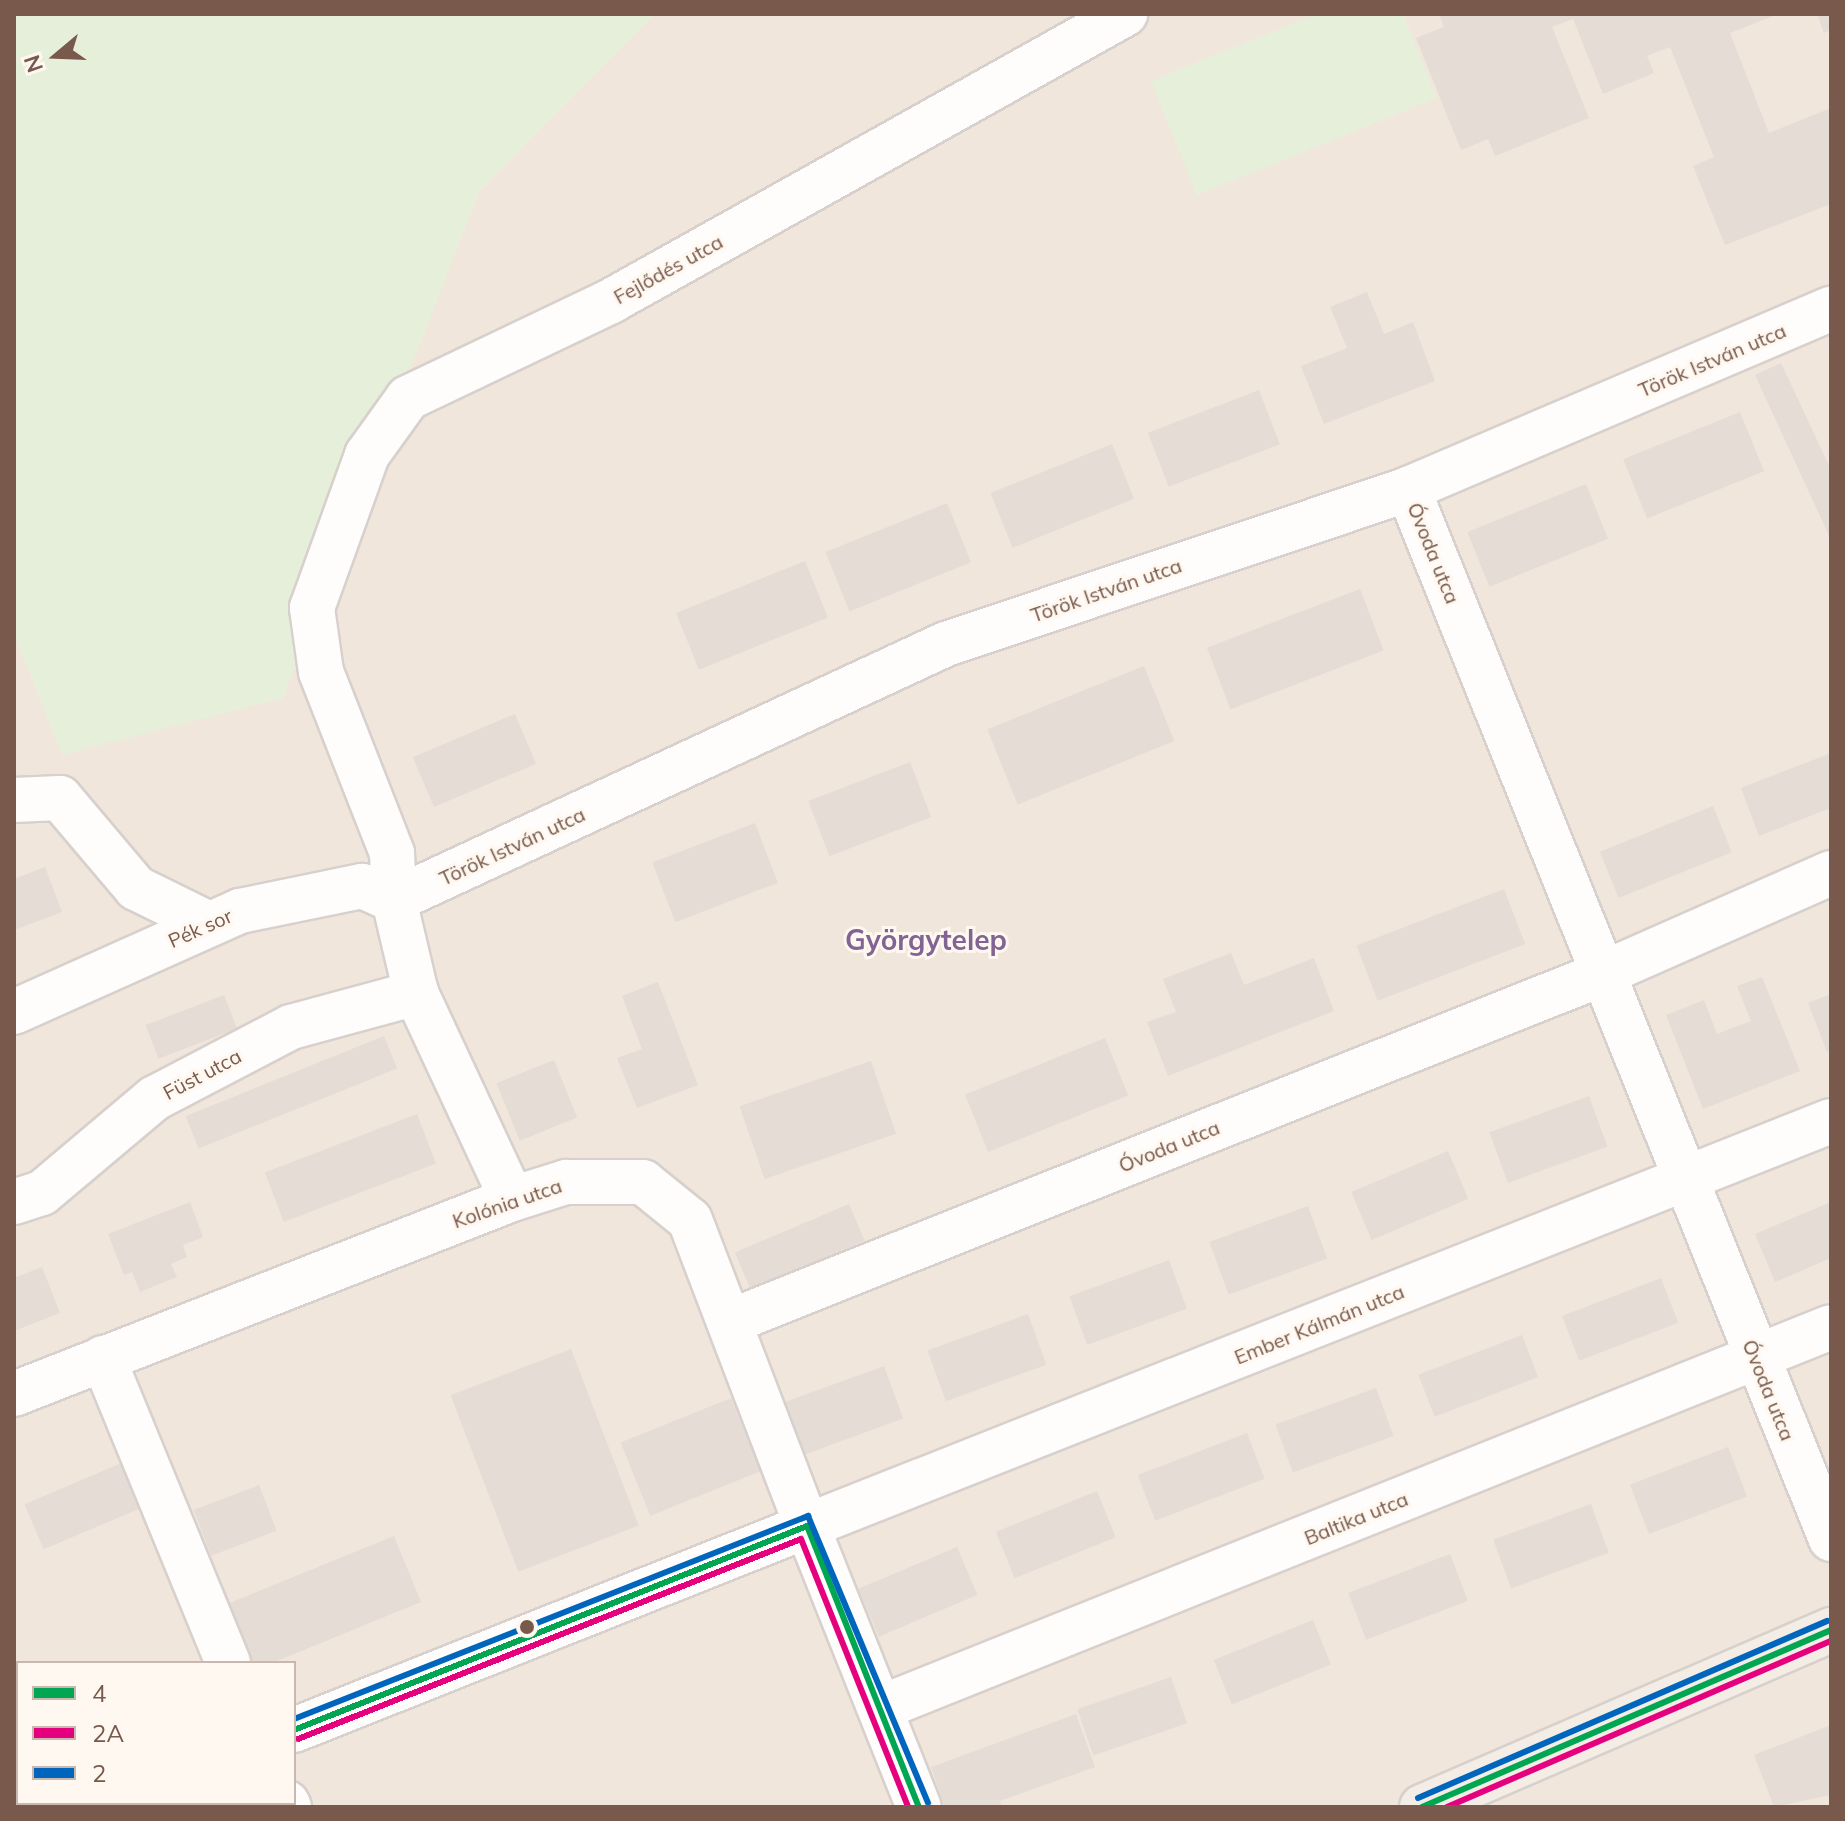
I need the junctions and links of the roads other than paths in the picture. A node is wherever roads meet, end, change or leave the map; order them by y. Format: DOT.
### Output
graph roads {
  1 [pos="1125,14"];
  2 [pos="1831,309"];
  3 [pos="1408,489"];
  4 [pos="14,800"];
  5 [pos="1831,873"];
  6 [pos="394,900"];
  7 [pos="207,923"];
  8 [pos="1604,973"];
  9 [pos="416,993"];
  10 [pos="14,1012"];
  11 [pos="1831,1121"];
  12 [pos="1689,1178"];
  13 [pos="512,1199"];
  14 [pos="14,1202"];
  15 [pos="734,1320"];
  16 [pos="1831,1327"];
  17 [pos="103,1358"];
  18 [pos="1755,1358"];
  19 [pos="14,1394"];
  20 [pos="807,1526"];
  21 [pos="1831,1539"];
  22 [pos="1831,1630"];
  23 [pos="227,1661"];
  24 [pos="880,1708"];
  25 [pos="296,1729"];
  26 [pos="919,1807"];
  27 [pos="1422,1807"];
  1 -- 6 [label="street, Fejlődés utca"];
  2 -- 3 [label="street, Török István utca"];
  3 -- 6 [label="street, Török István utca"];
  3 -- 8 [label="street, Óvoda utca"];
  4 -- 7 [label="street"];
  5 -- 8 [label="street, Óvoda utca"];
  6 -- 7 [label="street, Pék sor"];
  6 -- 9 [label="street"];
  7 -- 10 [label="street, Pék sor"];
  8 -- 12 [label="street, Óvoda utca"];
  8 -- 15 [label="street, Óvoda utca"];
  9 -- 13 [label="street"];
  9 -- 14 [label="street, Füst utca"];
  11 -- 12 [label="street, Ember Kálmán utca"];
  12 -- 18 [label="street, Óvoda utca"];
  12 -- 20 [label="street, Ember Kálmán utca"];
  13 -- 15 [label="street, Kolónia utca"];
  13 -- 17 [label="street, Kolónia utca"];
  15 -- 20 [label="street, Kolónia utca"];
  16 -- 18 [label="street, Baltika utca"];
  17 -- 19 [label="street, Kolónia utca"];
  17 -- 23 [label="street"];
  18 -- 21 [label="street, Óvoda utca"];
  18 -- 24 [label="street, Baltika utca"];
  20 -- 24 [label="street, Kolónia utca"];
  20 -- 25 [label="street, Ember Kálmán utca"];
  22 -- 27 [label="main road"];
  24 -- 26 [label="street, Kolónia utca"];
}
